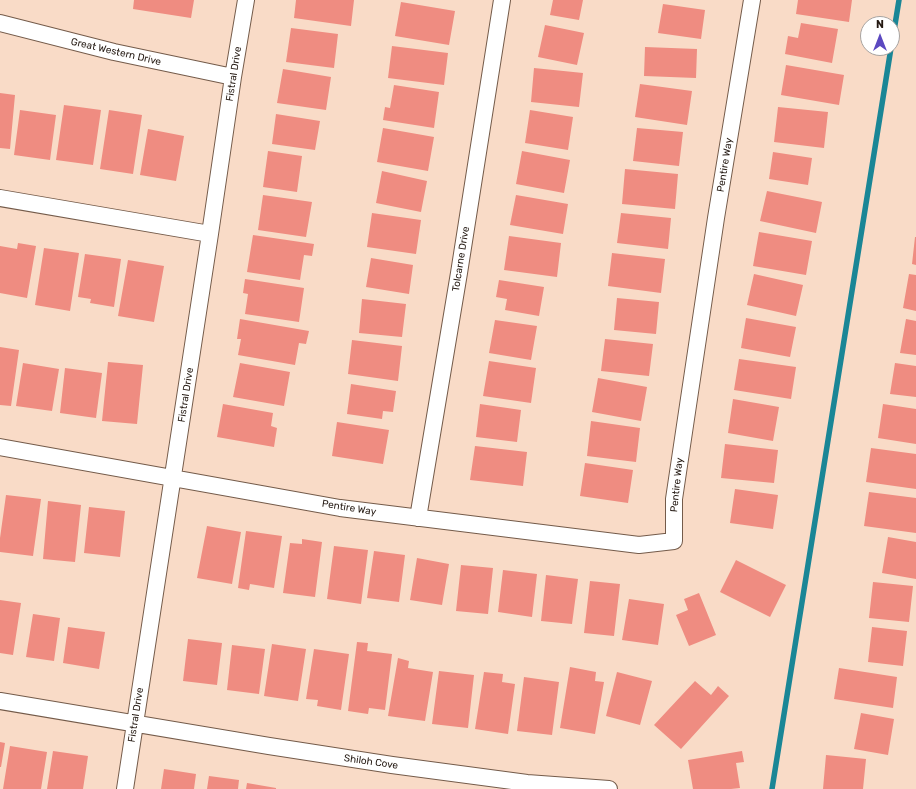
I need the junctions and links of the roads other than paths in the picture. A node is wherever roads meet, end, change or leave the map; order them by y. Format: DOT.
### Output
graph roads {
  1 [pos="246,0"];
  2 [pos="502,0"];
  3 [pos="752,0"];
  4 [pos="0,23"];
  5 [pos="233,77"];
  6 [pos="0,198"];
  7 [pos="210,234"];
  8 [pos="0,447"];
  9 [pos="173,478"];
  10 [pos="418,518"];
  11 [pos="0,701"];
  12 [pos="135,724"];
  13 [pos="125,789"];
  14 [pos="609,789"];
  1 -- 5 [label="street, Fistral Drive"];
  2 -- 10 [label="street, Tolcarne Drive"];
  3 -- 10 [label="street, Pentire Way"];
  4 -- 5 [label="street, Great Western Drive"];
  5 -- 7 [label="street, Fistral Drive"];
  6 -- 7 [label="street"];
  7 -- 9 [label="street, Fistral Drive"];
  8 -- 9 [label="street, Pentire Way"];
  9 -- 10 [label="street, Pentire Way"];
  9 -- 12 [label="street, Fistral Drive"];
  11 -- 12 [label="street, Shiloh Cove"];
  12 -- 13 [label="street, Fistral Drive"];
  12 -- 14 [label="street, Shiloh Cove"];
}
